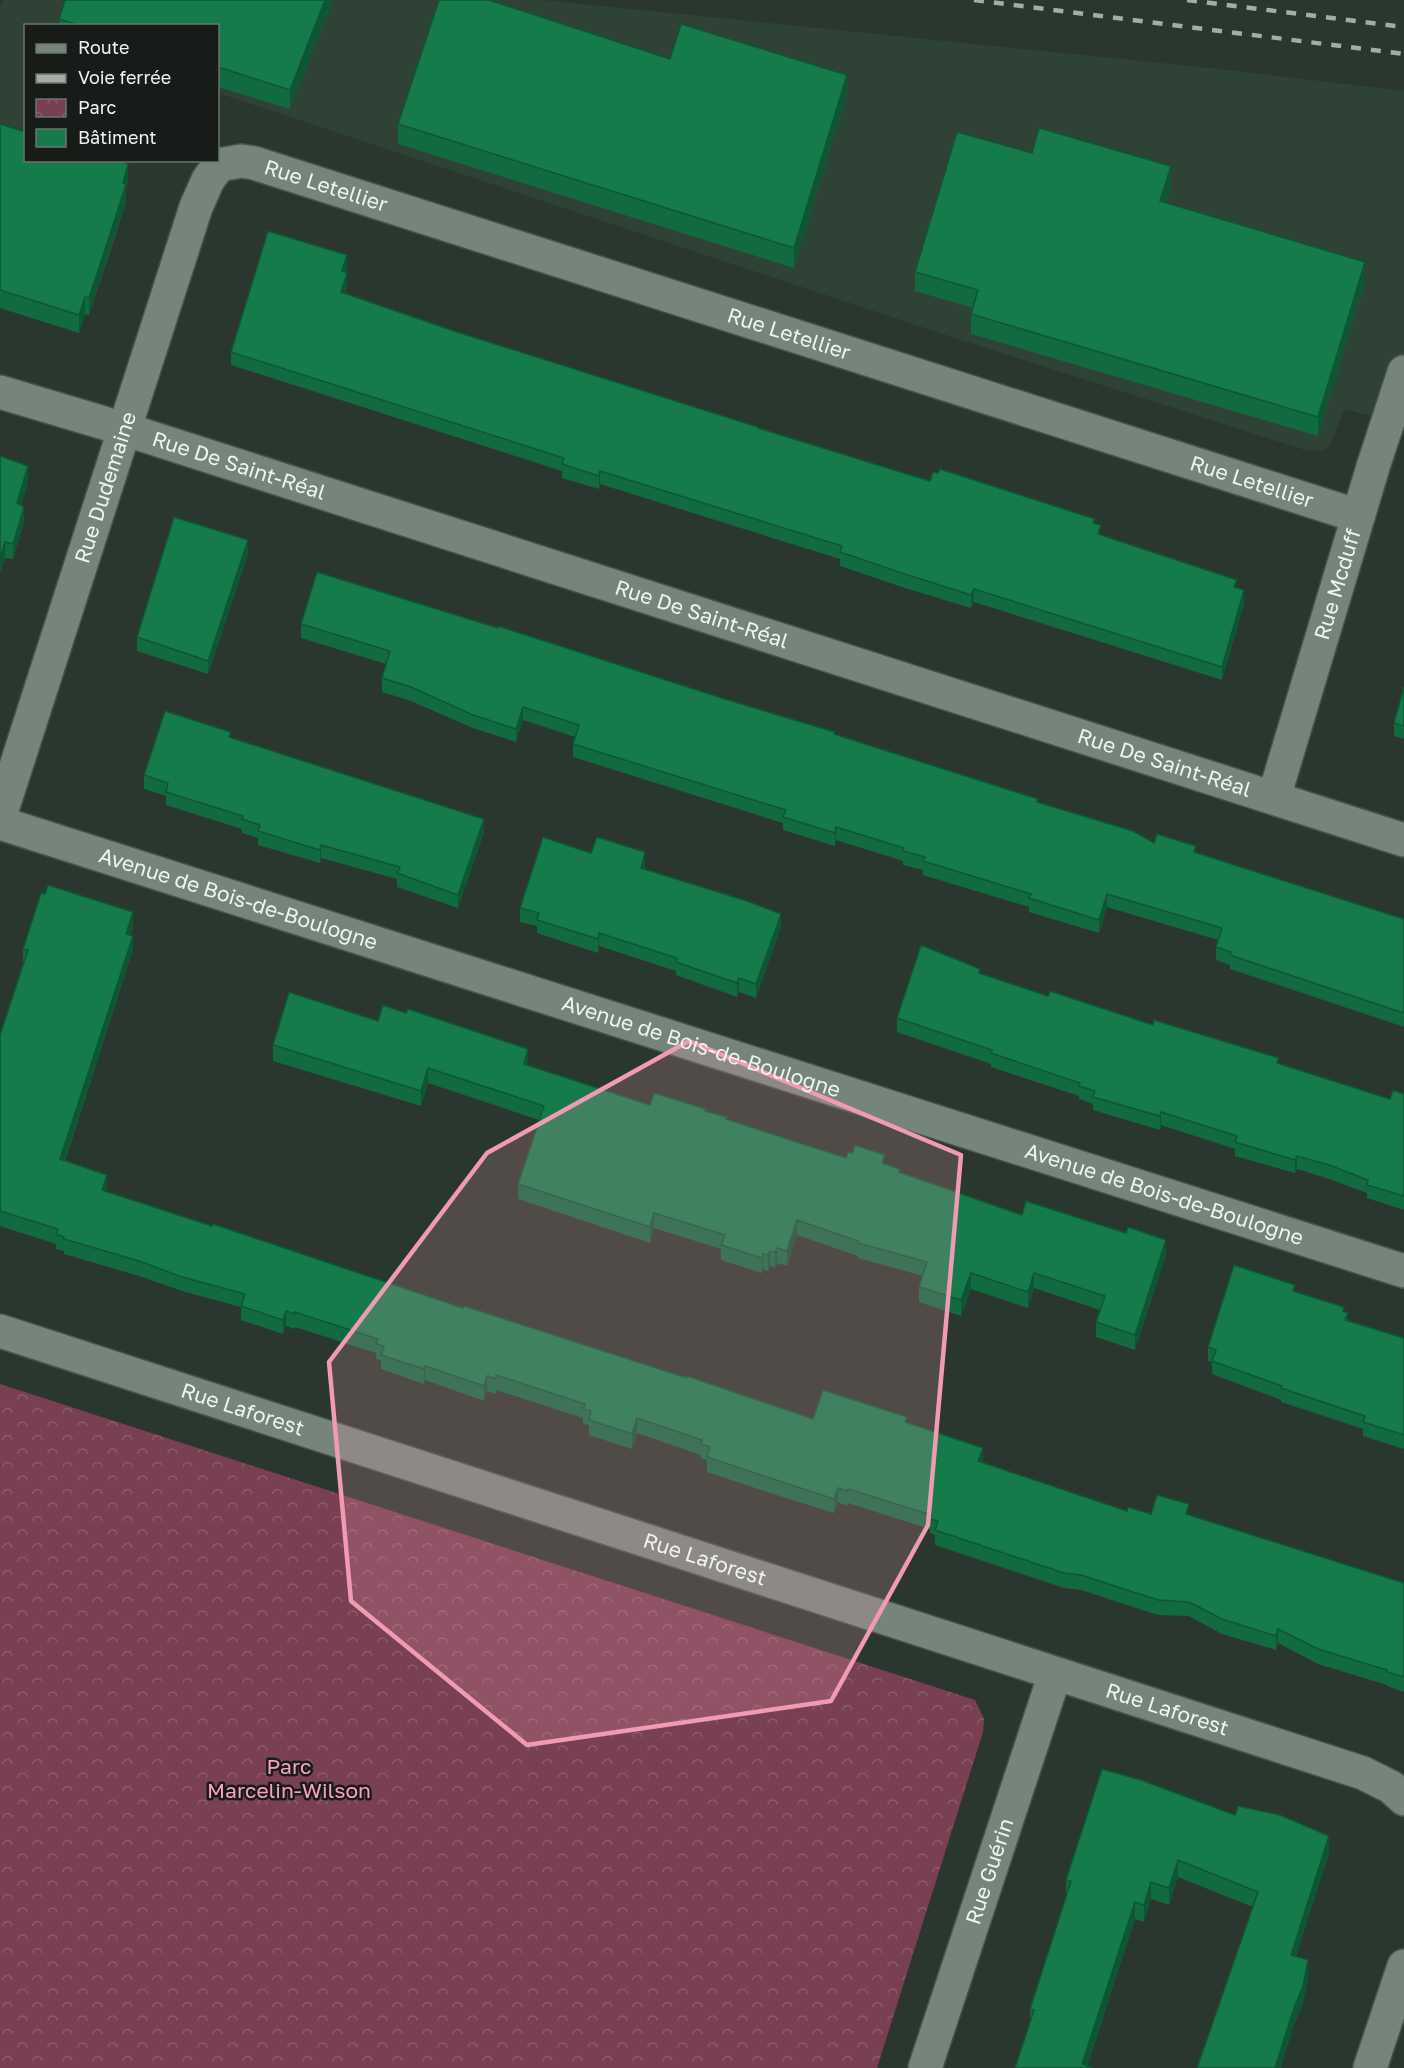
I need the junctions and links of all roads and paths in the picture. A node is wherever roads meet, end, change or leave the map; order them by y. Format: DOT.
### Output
graph roads {
  1 [pos="219,165"];
  2 [pos="1404,372"];
  3 [pos="0,392"];
  4 [pos="124,429"];
  5 [pos="1358,516"];
  6 [pos="1274,797"];
  7 [pos="0,816"];
  8 [pos="0,823"];
  9 [pos="1404,840"];
  10 [pos="1404,1271"];
  11 [pos="0,1331"];
  12 [pos="1054,1674"];
  13 [pos="1404,1799"];
  14 [pos="1404,1966"];
  15 [pos="925,2068"];
  16 [pos="1371,2068"];
  1 -- 4 [label="street, Rue Dudemaine"];
  1 -- 5 [label="street, Rue Letellier"];
  2 -- 5 [label="street, Rue Mcduff"];
  3 -- 4 [label="street, Rue De Saint-Réal"];
  4 -- 6 [label="street, Rue De Saint-Réal"];
  4 -- 7 [label="street, Rue Dudemaine"];
  5 -- 6 [label="street, Rue Mcduff"];
  6 -- 9 [label="street, Rue De Saint-Réal"];
  8 -- 10 [label="street, Avenue de Bois-de-Boulogne"];
  11 -- 12 [label="street, Rue Laforest"];
  12 -- 13 [label="street, Rue Laforest"];
  12 -- 15 [label="street, Rue Guérin"];
  14 -- 16 [label="street"];
}
